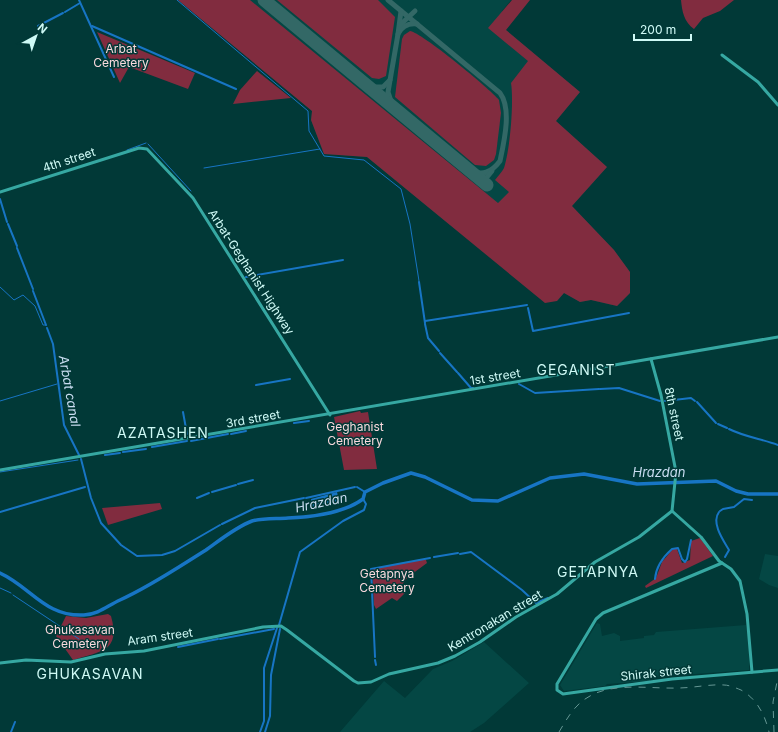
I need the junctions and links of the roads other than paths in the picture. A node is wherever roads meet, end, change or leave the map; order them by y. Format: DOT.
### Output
graph roads {
  1 [pos="722,55"];
  2 [pos="778,105"];
  3 [pos="144,148"];
  4 [pos="0,192"];
  5 [pos="778,337"];
  6 [pos="651,359"];
  7 [pos="332,414"];
  8 [pos="0,470"];
  9 [pos="672,511"];
  10 [pos="722,563"];
  11 [pos="295,636"];
  12 [pos="0,663"];
  13 [pos="778,670"];
  14 [pos="752,672"];
  1 -- 2 [label="main road"];
  3 -- 4 [label="main road, 4th street"];
  3 -- 7 [label="main road, Arbat-Geghanist Highway"];
  5 -- 6 [label="main road, 1st street"];
  6 -- 7 [label="main road, 1st street"];
  6 -- 9 [label="main road, 8th street"];
  7 -- 8 [label="main road, 3rd street"];
  9 -- 10 [label="main road"];
  9 -- 11 [label="main road, Kentronakan street"];
  10 -- 14 [label="main road"];
  10 -- 14 [label="main road, Shirak street"];
  11 -- 12 [label="main road, Aram street"];
  13 -- 14 [label="main road, Shirak street"];
}
